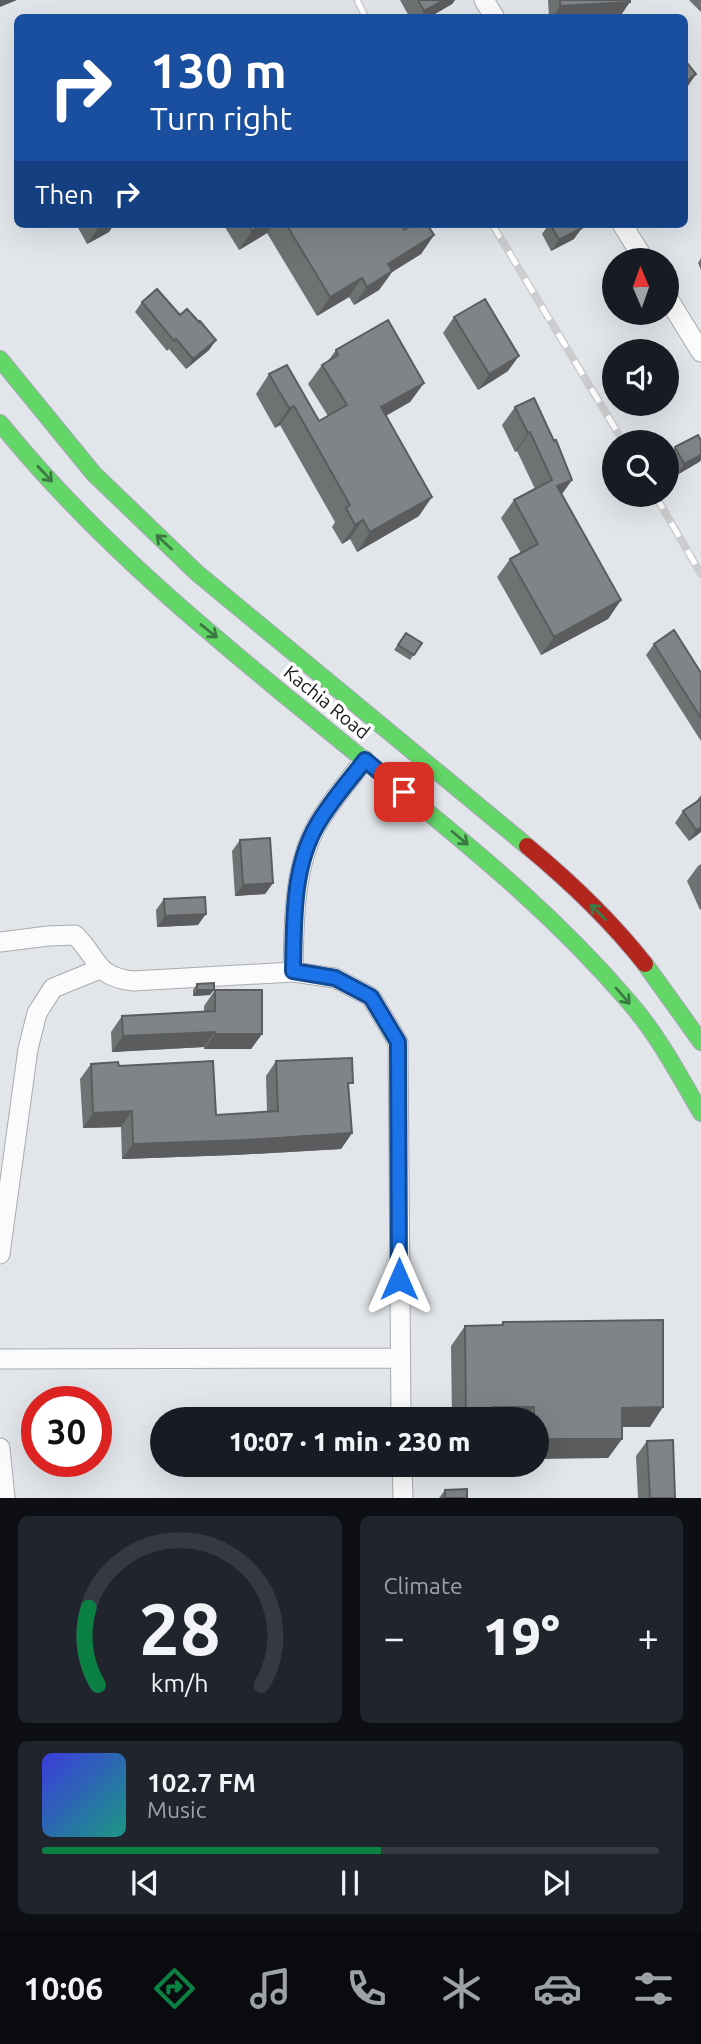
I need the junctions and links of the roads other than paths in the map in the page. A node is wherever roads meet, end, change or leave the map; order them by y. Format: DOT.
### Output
graph roads {
  1 [pos="624,228"];
  2 [pos="637,248"];
  3 [pos="679,316"];
  4 [pos="701,352"];
  5 [pos="0,359"];
  6 [pos="0,423"];
  7 [pos="365,760"];
  8 [pos="0,942"];
  9 [pos="100,969"];
  10 [pos="293,971"];
  11 [pos="701,1042"];
  12 [pos="701,1113"];
  13 [pos="0,1254"];
  14 [pos="399,1358"];
  15 [pos="0,1359"];
  16 [pos="401,1407"];
  17 [pos="0,1448"];
  18 [pos="403,1477"];
  19 [pos="5,1498"];
  20 [pos="404,1498"];
  1 -- 2 [label="street"];
  3 -- 4 [label="street"];
  11 -- 5 [label="main road, Kachia Road, one-way"];
  6 -- 7 [label="main road, Kachia Road, one-way"];
  7 -- 10 [label="street"];
  7 -- 12 [label="main road, Kachia Road, one-way"];
  8 -- 9 [label="street"];
  9 -- 10 [label="street"];
  9 -- 13 [label="street"];
  10 -- 14 [label="street"];
  14 -- 15 [label="street"];
  14 -- 16 [label="street"];
  17 -- 19 [label="street"];
  18 -- 20 [label="street"];
}
